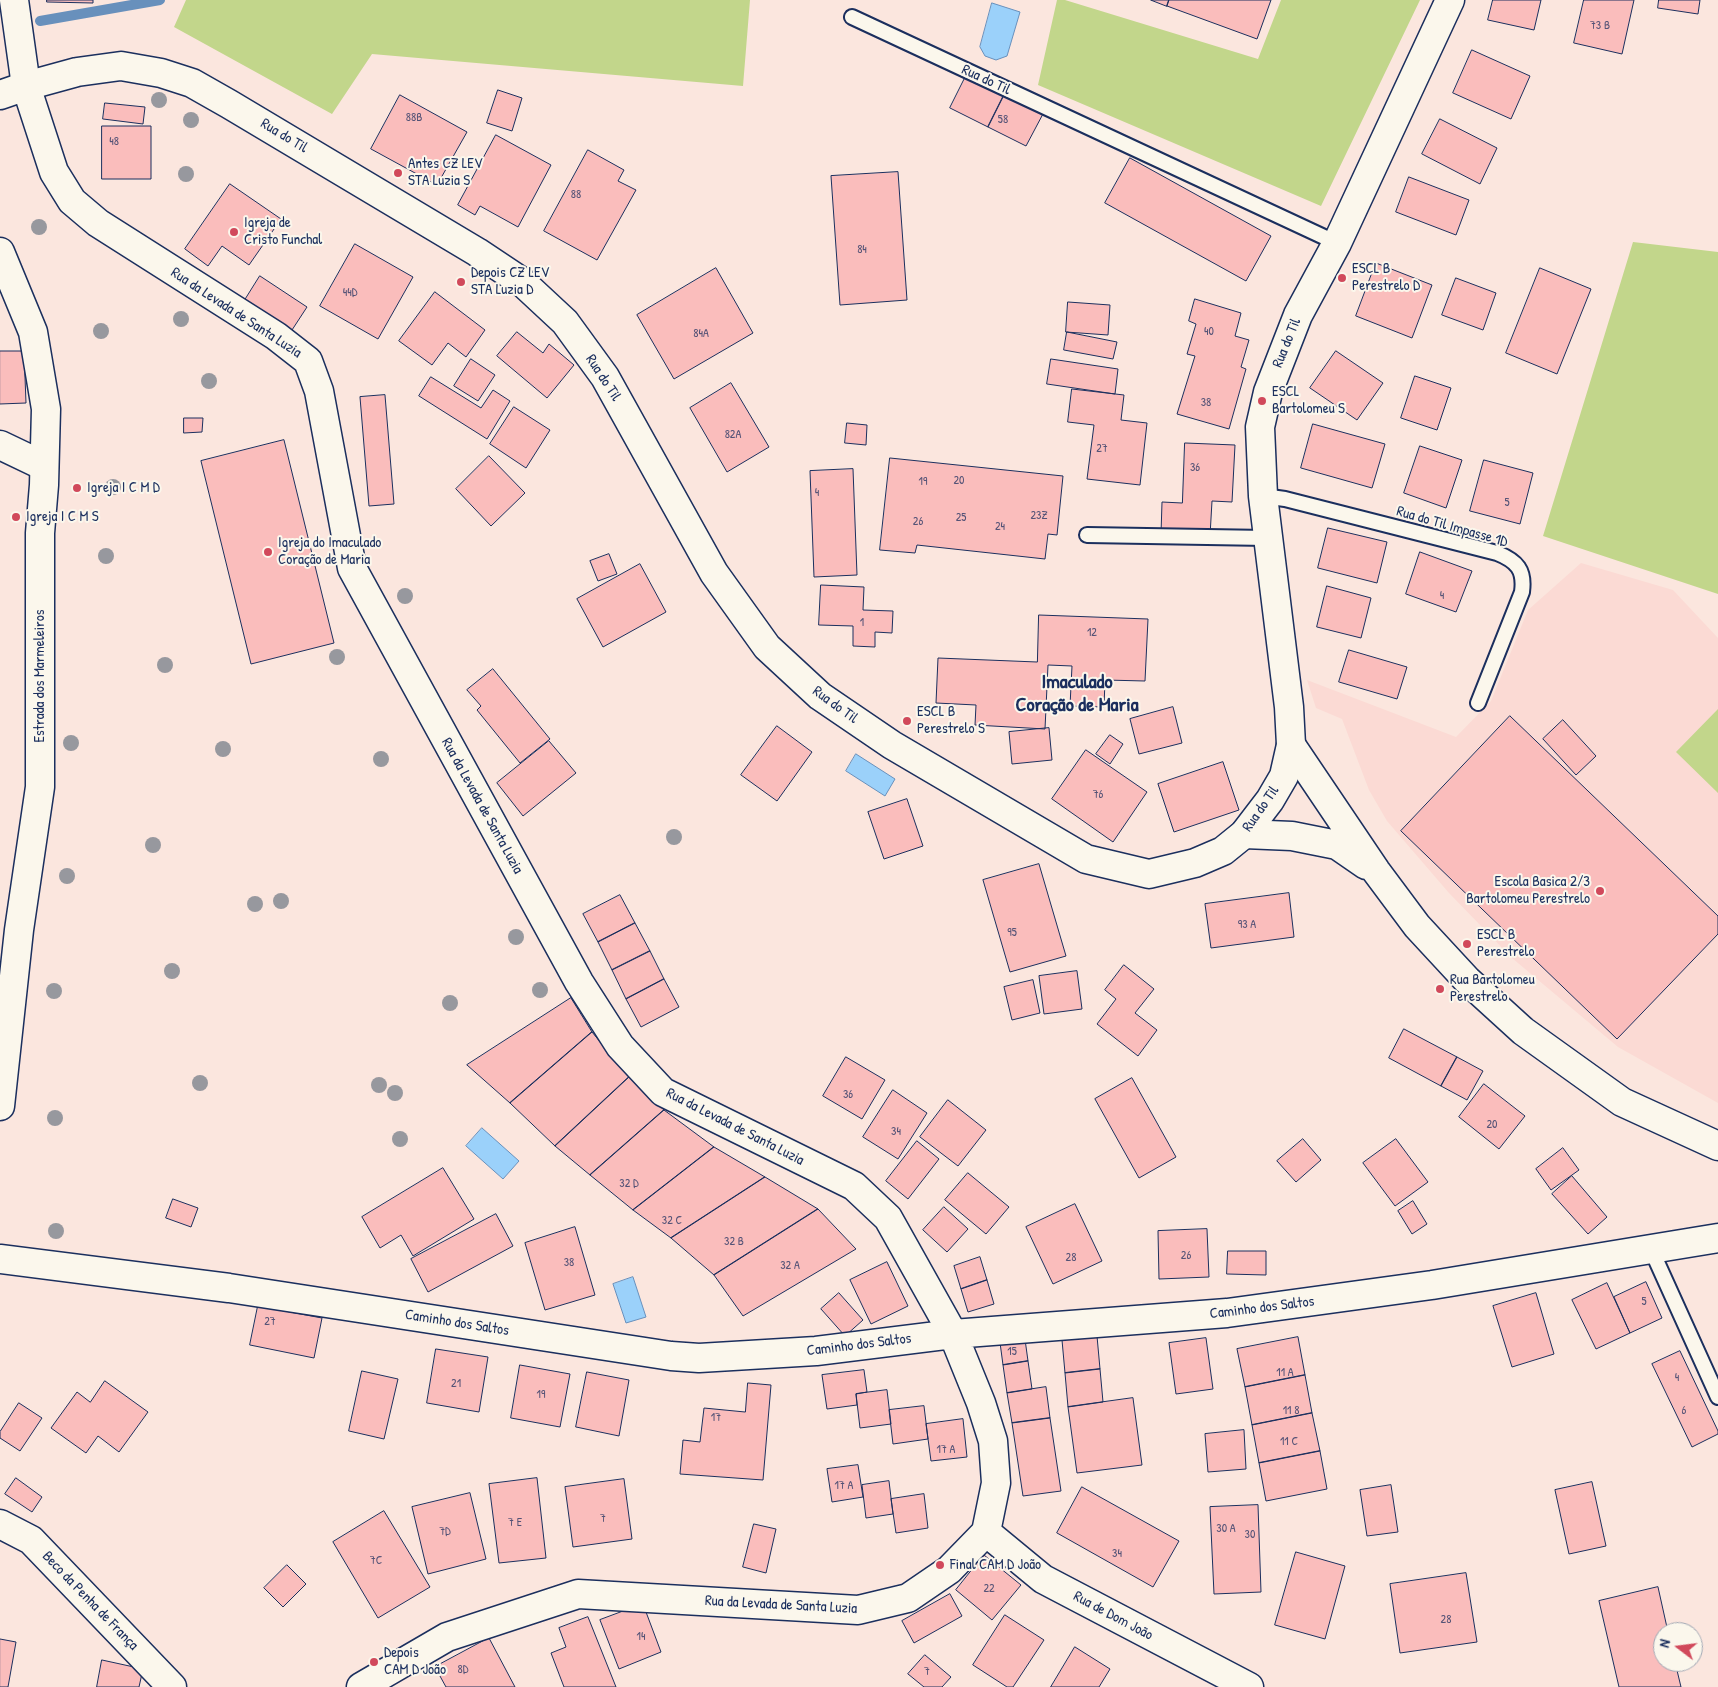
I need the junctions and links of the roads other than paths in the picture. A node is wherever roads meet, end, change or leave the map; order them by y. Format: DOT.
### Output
graph roads {
  1 [pos="14,0"];
  2 [pos="1450,0"];
  3 [pos="852,17"];
  4 [pos="26,86"];
  5 [pos="0,96"];
  6 [pos="1337,243"];
  7 [pos="0,252"];
  8 [pos="0,445"];
  9 [pos="44,466"];
  10 [pos="1262,496"];
  11 [pos="1087,535"];
  12 [pos="1268,538"];
  13 [pos="1478,703"];
  14 [pos="1291,745"];
  15 [pos="1244,834"];
  16 [pos="1376,871"];
  17 [pos="0,1106"];
  18 [pos="1718,1146"];
  19 [pos="1714,1234"];
  20 [pos="1651,1249"];
  21 [pos="0,1259"];
  22 [pos="953,1334"];
  23 [pos="1718,1396"];
  24 [pos="0,1524"];
  25 [pos="986,1532"];
  26 [pos="371,1685"];
  27 [pos="172,1687"];
  28 [pos="1249,1687"];
  1 -- 4 [label="street, Rua da Levada de Santa Luzia"];
  2 -- 6 [label="street, Rua do Til"];
  3 -- 6 [label="lane, Rua do Til"];
  4 -- 5 [label="street"];
  4 -- 15 [label="street, Rua do Til"];
  4 -- 22 [label="street, Rua da Levada de Santa Luzia"];
  6 -- 10 [label="street, Rua do Til"];
  7 -- 9 [label="street, Estrada dos Marmeleiros"];
  8 -- 9 [label="street"];
  9 -- 17 [label="street, Estrada dos Marmeleiros"];
  10 -- 12 [label="street, Rua do Til"];
  10 -- 13 [label="lane, Rua do Til Impasse 1D"];
  11 -- 12 [label="lane"];
  12 -- 14 [label="street, Rua do Til"];
  14 -- 15 [label="street, Rua do Til"];
  14 -- 16 [label="street"];
  15 -- 16 [label="street"];
  16 -- 18 [label="street"];
  19 -- 20 [label="street, Caminho dos Saltos"];
  20 -- 22 [label="street, Caminho dos Saltos"];
  20 -- 23 [label="lane"];
  21 -- 22 [label="street, Caminho dos Saltos"];
  22 -- 25 [label="street, Rua da Levada de Santa Luzia"];
  24 -- 27 [label="street, Beco da Penha de França"];
  25 -- 26 [label="street, Rua da Levada de Santa Luzia"];
  25 -- 28 [label="street, Rua de Dom João"];
}
